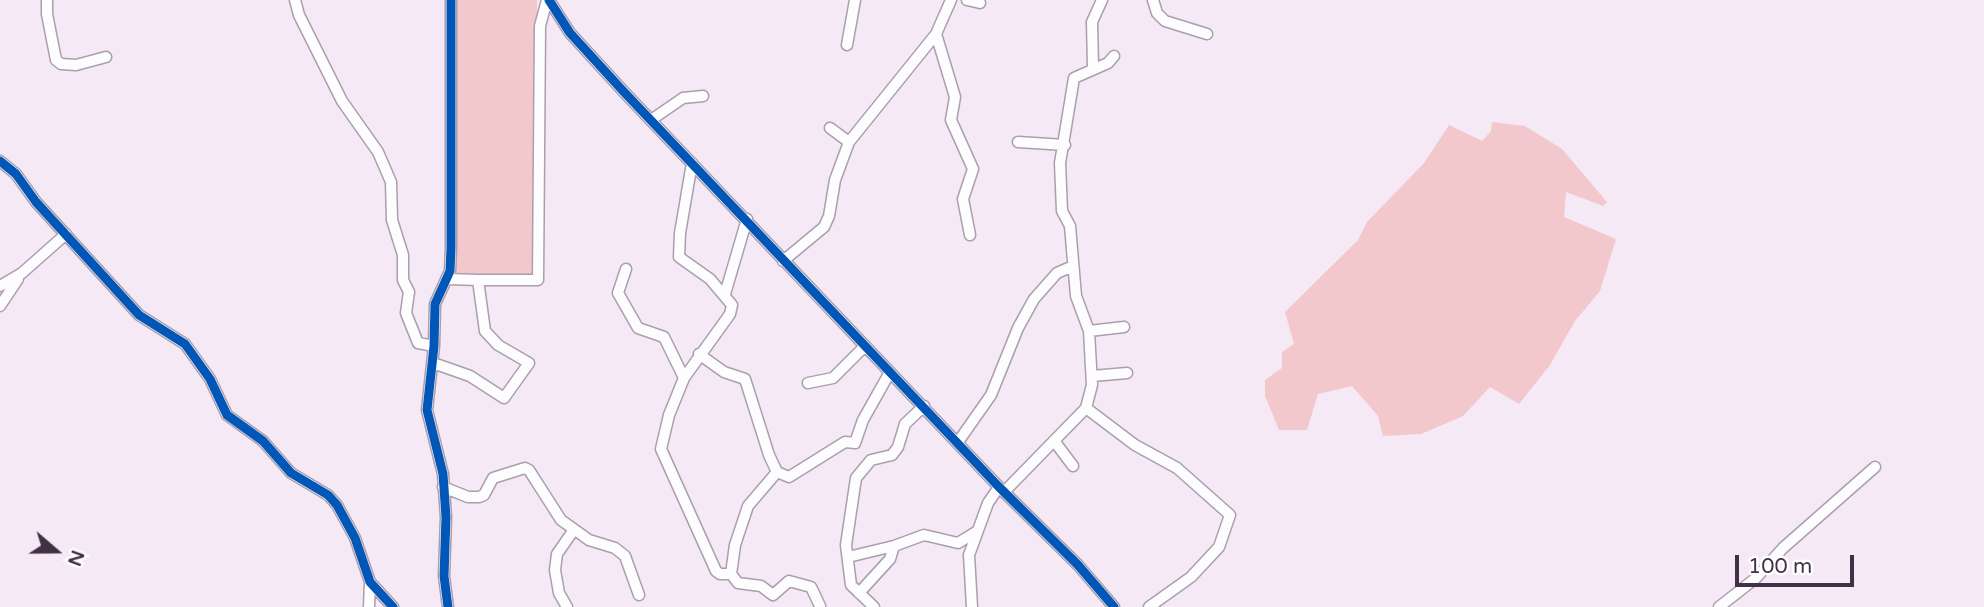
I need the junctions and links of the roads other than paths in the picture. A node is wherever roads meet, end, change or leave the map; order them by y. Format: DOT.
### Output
graph roads {
  1 [pos="47,0"];
  2 [pos="295,0"];
  3 [pos="451,0"];
  4 [pos="548,0"];
  5 [pos="855,0"];
  6 [pos="951,0"];
  7 [pos="967,0"];
  8 [pos="1102,0"];
  9 [pos="1153,0"];
  10 [pos="980,4"];
  11 [pos="936,34"];
  12 [pos="1207,34"];
  13 [pos="846,45"];
  14 [pos="1114,56"];
  15 [pos="106,57"];
  16 [pos="1093,67"];
  17 [pos="703,96"];
  18 [pos="651,120"];
  19 [pos="830,128"];
  20 [pos="849,142"];
  21 [pos="1018,142"];
  22 [pos="1065,145"];
  23 [pos="0,161"];
  24 [pos="692,163"];
  25 [pos="747,219"];
  26 [pos="66,234"];
  27 [pos="970,235"];
  28 [pos="783,261"];
  29 [pos="1073,266"];
  30 [pos="626,269"];
  31 [pos="22,273"];
  32 [pos="447,279"];
  33 [pos="478,280"];
  34 [pos="0,286"];
  35 [pos="725,294"];
  36 [pos="0,306"];
  37 [pos="1124,327"];
  38 [pos="1089,331"];
  39 [pos="434,346"];
  40 [pos="865,346"];
  41 [pos="699,354"];
  42 [pos="433,363"];
  43 [pos="890,372"];
  44 [pos="1127,373"];
  45 [pos="1092,376"];
  46 [pos="684,378"];
  47 [pos="808,383"];
  48 [pos="924,406"];
  49 [pos="1086,408"];
  50 [pos="958,442"];
  51 [pos="1055,442"];
  52 [pos="1073,466"];
  53 [pos="1875,467"];
  54 [pos="777,472"];
  55 [pos="443,487"];
  56 [pos="1001,490"];
  57 [pos="573,531"];
  58 [pos="976,532"];
  59 [pos="894,546"];
  60 [pos="848,557"];
  61 [pos="731,574"];
  62 [pos="370,582"];
  63 [pos="859,593"];
  64 [pos="639,595"];
  65 [pos="820,606"];
  66 [pos="369,607"];
  67 [pos="393,607"];
  68 [pos="448,607"];
  69 [pos="567,607"];
  70 [pos="874,607"];
  71 [pos="972,607"];
  72 [pos="1114,607"];
  73 [pos="1149,607"];
  74 [pos="1719,607"];
  1 -- 15 [label="street"];
  2 -- 39 [label="street"];
  3 -- 32 [label="street"];
  4 -- 18 [label="street"];
  4 -- 33 [label="street"];
  5 -- 13 [label="street"];
  6 -- 11 [label="street"];
  7 -- 10 [label="street"];
  8 -- 16 [label="street"];
  9 -- 12 [label="street"];
  11 -- 20 [label="street"];
  11 -- 27 [label="street"];
  14 -- 16 [label="street"];
  16 -- 22 [label="street"];
  17 -- 18 [label="street"];
  18 -- 24 [label="street"];
  19 -- 20 [label="street"];
  20 -- 28 [label="street"];
  21 -- 22 [label="street"];
  22 -- 29 [label="street"];
  23 -- 26 [label="street"];
  24 -- 25 [label="street"];
  24 -- 35 [label="street"];
  25 -- 28 [label="street"];
  25 -- 35 [label="street"];
  26 -- 31 [label="street"];
  26 -- 62 [label="street"];
  28 -- 40 [label="street"];
  29 -- 38 [label="street"];
  29 -- 50 [label="street"];
  30 -- 46 [label="street"];
  31 -- 34 [label="street"];
  31 -- 36 [label="street"];
  32 -- 33 [label="street"];
  32 -- 39 [label="street"];
  33 -- 42 [label="street"];
  35 -- 41 [label="street"];
  37 -- 38 [label="street"];
  38 -- 45 [label="street"];
  39 -- 42 [label="street"];
  40 -- 43 [label="street"];
  40 -- 47 [label="street"];
  41 -- 46 [label="street"];
  41 -- 54 [label="street"];
  42 -- 55 [label="street"];
  43 -- 48 [label="street"];
  43 -- 54 [label="street"];
  44 -- 45 [label="street"];
  45 -- 49 [label="street"];
  46 -- 61 [label="street"];
  48 -- 50 [label="street"];
  48 -- 60 [label="street"];
  49 -- 51 [label="street"];
  49 -- 73 [label="street"];
  50 -- 56 [label="street"];
  51 -- 52 [label="street"];
  51 -- 56 [label="street"];
  53 -- 74 [label="street"];
  54 -- 61 [label="street"];
  55 -- 57 [label="street"];
  55 -- 68 [label="street"];
  56 -- 58 [label="street"];
  56 -- 72 [label="street"];
  57 -- 64 [label="street"];
  57 -- 69 [label="street"];
  58 -- 59 [label="street"];
  58 -- 71 [label="street"];
  59 -- 60 [label="street"];
  59 -- 63 [label="street"];
  60 -- 63 [label="street"];
  61 -- 65 [label="street"];
  62 -- 66 [label="street"];
  62 -- 67 [label="street"];
  63 -- 70 [label="street"];
}
